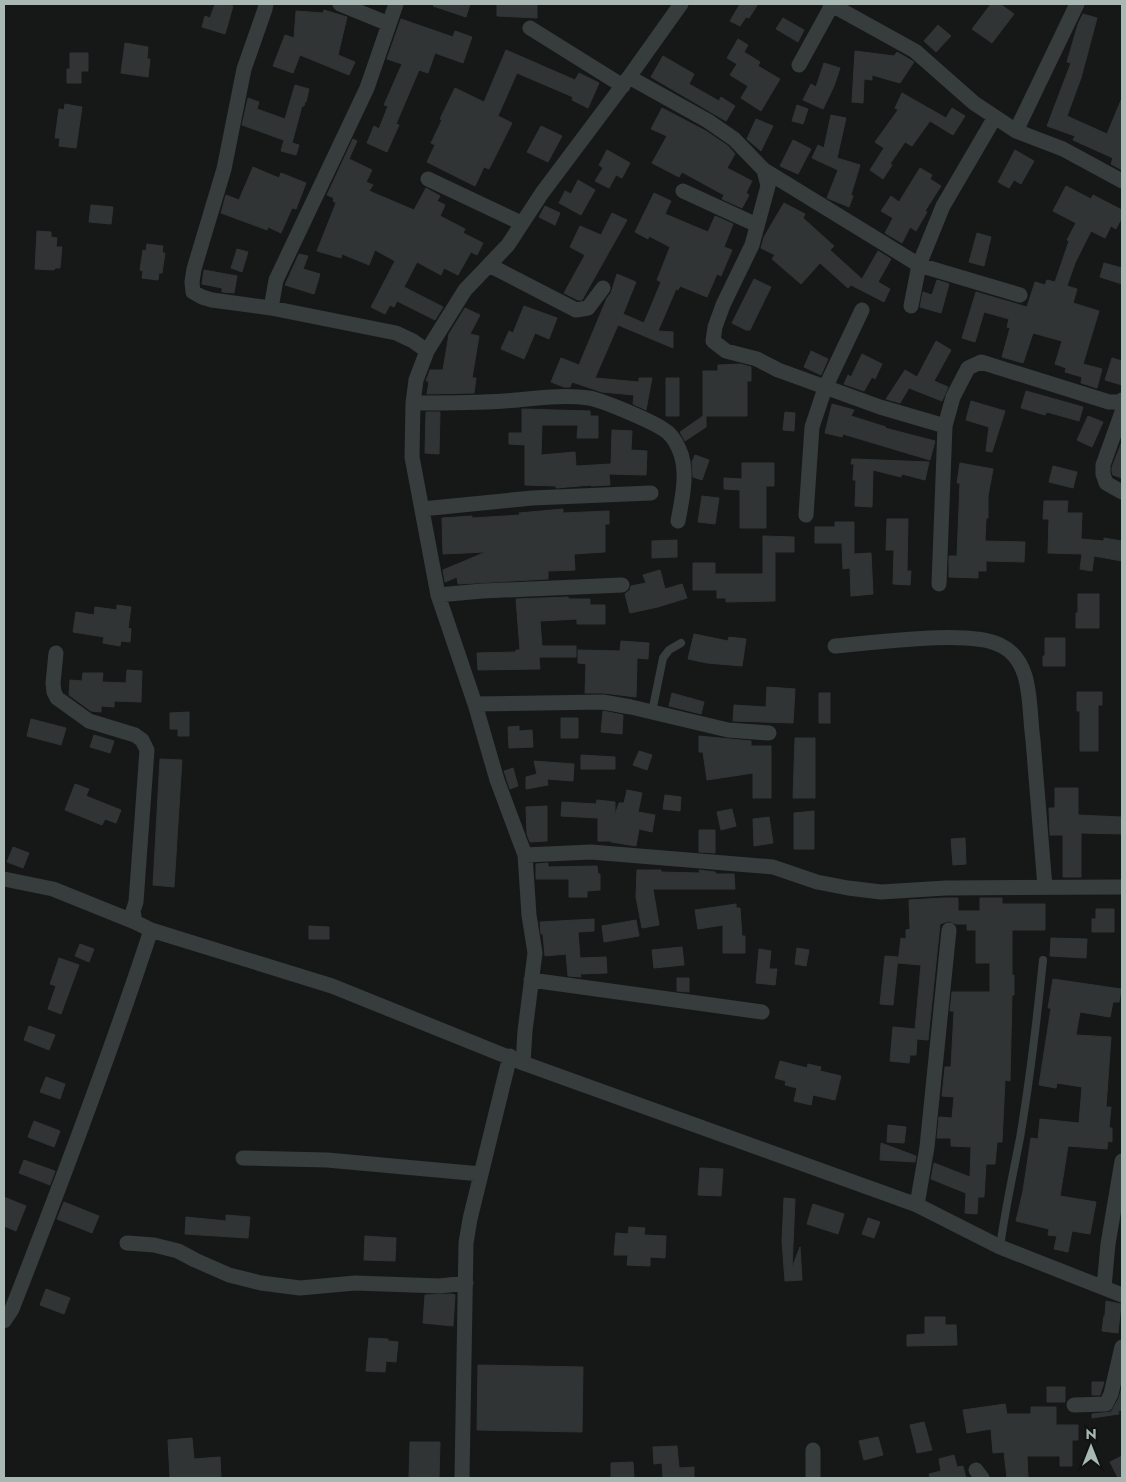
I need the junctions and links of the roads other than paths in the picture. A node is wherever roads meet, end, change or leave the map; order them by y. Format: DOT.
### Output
graph roads {
  1 [pos="266,4"];
  2 [pos="340,4"];
  3 [pos="396,4"];
  4 [pos="681,4"];
  5 [pos="831,4"];
  6 [pos="1077,4"];
  7 [pos="389,24"];
  8 [pos="530,28"];
  9 [pos="799,66"];
  10 [pos="626,82"];
  11 [pos="995,117"];
  12 [pos="1016,131"];
  13 [pos="764,170"];
  14 [pos="428,178"];
  15 [pos="1122,181"];
  16 [pos="683,191"];
  17 [pos="522,223"];
  18 [pos="757,225"];
  19 [pos="489,264"];
  20 [pos="919,265"];
  21 [pos="603,288"];
  22 [pos="1020,295"];
  23 [pos="911,306"];
  24 [pos="271,308"];
  25 [pos="862,310"];
  26 [pos="427,351"];
  27 [pos="825,388"];
  28 [pos="1122,400"];
  29 [pos="413,403"];
  30 [pos="1122,412"];
  31 [pos="945,426"];
  32 [pos="1122,492"];
  33 [pos="651,493"];
  34 [pos="422,509"];
  35 [pos="806,515"];
  36 [pos="678,521"];
  37 [pos="939,584"];
  38 [pos="622,585"];
  39 [pos="438,595"];
  40 [pos="681,643"];
  41 [pos="835,646"];
  42 [pos="56,653"];
  43 [pos="475,704"];
  44 [pos="652,712"];
  45 [pos="769,733"];
  46 [pos="525,855"];
  47 [pos="4,879"];
  48 [pos="1122,886"];
  49 [pos="1045,887"];
  50 [pos="136,922"];
  51 [pos="151,930"];
  52 [pos="949,930"];
  53 [pos="1043,960"];
  54 [pos="531,980"];
  55 [pos="762,1012"];
  56 [pos="517,1059"];
  57 [pos="244,1158"];
  58 [pos="1122,1161"];
  59 [pos="481,1174"];
  60 [pos="916,1205"];
  61 [pos="127,1243"];
  62 [pos="1000,1247"];
  63 [pos="466,1283"];
  64 [pos="1104,1287"];
  65 [pos="1122,1295"];
  66 [pos="4,1322"];
  67 [pos="1122,1347"];
  68 [pos="1074,1405"];
  69 [pos="813,1450"];
  70 [pos="462,1478"];
  71 [pos="812,1478"];
  1 -- 24 [label="street"];
  2 -- 7 [label="street"];
  3 -- 7 [label="street"];
  4 -- 10 [label="street"];
  5 -- 9 [label="street"];
  5 -- 11 [label="street"];
  6 -- 12 [label="street"];
  7 -- 24 [label="street"];
  8 -- 10 [label="street"];
  10 -- 13 [label="street"];
  10 -- 17 [label="street"];
  11 -- 12 [label="street"];
  11 -- 20 [label="street"];
  12 -- 15 [label="street"];
  13 -- 18 [label="street"];
  13 -- 20 [label="street"];
  14 -- 17 [label="street"];
  16 -- 18 [label="street"];
  17 -- 19 [label="street"];
  18 -- 27 [label="street"];
  19 -- 21 [label="street"];
  19 -- 26 [label="street"];
  20 -- 22 [label="street"];
  20 -- 23 [label="street"];
  24 -- 26 [label="street"];
  25 -- 27 [label="street"];
  26 -- 29 [label="street"];
  27 -- 31 [label="street"];
  27 -- 35 [label="street"];
  28 -- 31 [label="street"];
  29 -- 34 [label="street"];
  29 -- 36 [label="street"];
  30 -- 32 [label="street"];
  31 -- 37 [label="street"];
  33 -- 34 [label="street"];
  34 -- 39 [label="street"];
  38 -- 39 [label="street"];
  39 -- 43 [label="street"];
  40 -- 44 [label="lane"];
  41 -- 49 [label="street"];
  42 -- 50 [label="street"];
  43 -- 44 [label="street"];
  43 -- 46 [label="street"];
  44 -- 45 [label="street"];
  46 -- 49 [label="street"];
  46 -- 54 [label="street"];
  47 -- 50 [label="street"];
  48 -- 49 [label="street"];
  50 -- 51 [label="street"];
  51 -- 56 [label="street"];
  51 -- 66 [label="street"];
  52 -- 60 [label="street"];
  53 -- 62 [label="lane"];
  54 -- 55 [label="street"];
  54 -- 56 [label="street"];
  56 -- 59 [label="street"];
  56 -- 60 [label="street"];
  57 -- 59 [label="street"];
  58 -- 64 [label="street"];
  59 -- 63 [label="street"];
  60 -- 62 [label="street"];
  61 -- 63 [label="street"];
  62 -- 64 [label="street"];
  63 -- 70 [label="street"];
  64 -- 65 [label="street"];
  67 -- 68 [label="street"];
  69 -- 71 [label="street"];
}
